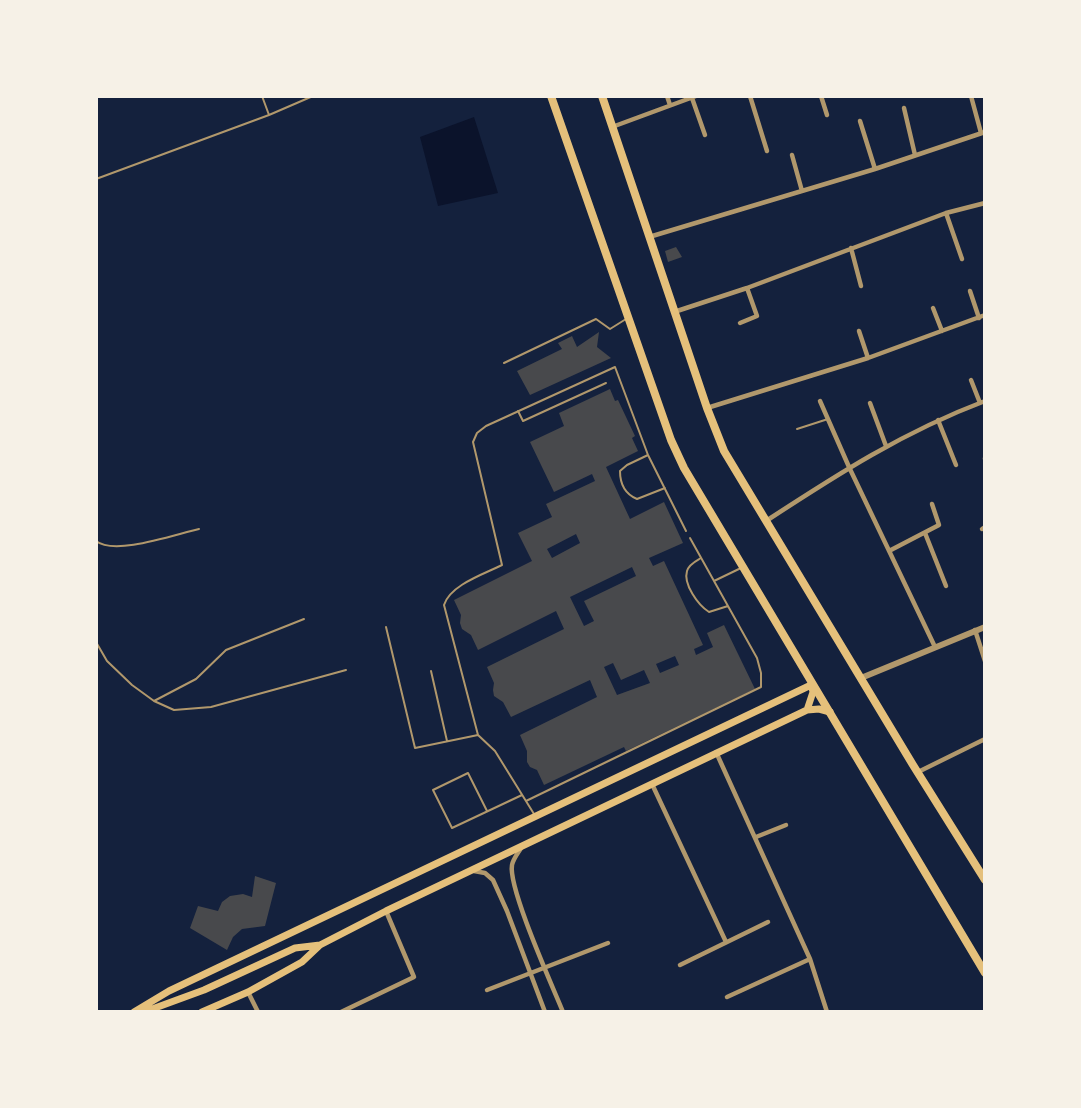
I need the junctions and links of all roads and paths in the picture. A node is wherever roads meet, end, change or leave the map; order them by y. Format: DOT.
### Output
graph roads {
  1 [pos="262,96"];
  2 [pos="313,96"];
  3 [pos="551,96"];
  4 [pos="602,96"];
  5 [pos="667,96"];
  6 [pos="750,96"];
  7 [pos="821,96"];
  8 [pos="971,96"];
  9 [pos="694,97"];
  10 [pos="670,105"];
  11 [pos="904,108"];
  12 [pos="826,115"];
  13 [pos="269,116"];
  14 [pos="860,121"];
  15 [pos="612,127"];
  16 [pos="983,133"];
  17 [pos="705,135"];
  18 [pos="767,151"];
  19 [pos="792,155"];
  20 [pos="915,155"];
  21 [pos="875,169"];
  22 [pos="96,179"];
  23 [pos="802,191"];
  24 [pos="985,203"];
  25 [pos="946,213"];
  26 [pos="649,237"];
  27 [pos="850,248"];
  28 [pos="962,259"];
  29 [pos="861,286"];
  30 [pos="747,288"];
  31 [pos="970,291"];
  32 [pos="933,308"];
  33 [pos="674,312"];
  34 [pos="985,315"];
  35 [pos="629,318"];
  36 [pos="979,318"];
  37 [pos="740,323"];
  38 [pos="859,331"];
  39 [pos="942,331"];
  40 [pos="868,358"];
  41 [pos="504,363"];
  42 [pos="972,380"];
  43 [pos="606,383"];
  44 [pos="820,401"];
  45 [pos="983,402"];
  46 [pos="870,403"];
  47 [pos="707,408"];
  48 [pos="518,411"];
  49 [pos="828,419"];
  50 [pos="938,420"];
  51 [pos="797,429"];
  52 [pos="886,446"];
  53 [pos="648,455"];
  54 [pos="956,465"];
  55 [pos="849,467"];
  56 [pos="665,488"];
  57 [pos="932,504"];
  58 [pos="766,521"];
  59 [pos="199,529"];
  60 [pos="686,531"];
  61 [pos="925,533"];
  62 [pos="690,538"];
  63 [pos="96,541"];
  64 [pos="890,551"];
  65 [pos="701,558"];
  66 [pos="743,567"];
  67 [pos="714,581"];
  68 [pos="946,586"];
  69 [pos="728,606"];
  70 [pos="304,620"];
  71 [pos="386,627"];
  72 [pos="985,627"];
  73 [pos="975,630"];
  74 [pos="96,642"];
  75 [pos="934,647"];
  76 [pos="796,655"];
  77 [pos="985,661"];
  78 [pos="346,670"];
  79 [pos="431,670"];
  80 [pos="861,678"];
  81 [pos="811,685"];
  82 [pos="154,701"];
  83 [pos="807,710"];
  84 [pos="830,712"];
  85 [pos="478,735"];
  86 [pos="985,739"];
  87 [pos="447,741"];
  88 [pos="716,752"];
  89 [pos="918,772"];
  90 [pos="652,784"];
  91 [pos="522,794"];
  92 [pos="526,801"];
  93 [pos="487,811"];
  94 [pos="536,816"];
  95 [pos="786,825"];
  96 [pos="756,837"];
  97 [pos="522,846"];
  98 [pos="471,870"];
  99 [pos="985,880"];
  100 [pos="520,906"];
  101 [pos="386,910"];
  102 [pos="507,911"];
  103 [pos="768,922"];
  104 [pos="726,942"];
  105 [pos="608,943"];
  106 [pos="320,945"];
  107 [pos="810,959"];
  108 [pos="680,965"];
  109 [pos="545,967"];
  110 [pos="530,972"];
  111 [pos="985,972"];
  112 [pos="487,990"];
  113 [pos="248,992"];
  114 [pos="727,997"];
  115 [pos="134,1012"];
  116 [pos="144,1012"];
  117 [pos="202,1012"];
  118 [pos="258,1012"];
  119 [pos="341,1012"];
  120 [pos="545,1012"];
  121 [pos="563,1012"];
  122 [pos="827,1012"];
  1 -- 13 [label="lane"];
  2 -- 13 [label="lane"];
  3 -- 35 [label="main road"];
  4 -- 15 [label="main road"];
  5 -- 10 [label="street"];
  6 -- 18 [label="street"];
  7 -- 12 [label="street"];
  8 -- 16 [label="street"];
  9 -- 10 [label="street"];
  9 -- 17 [label="street"];
  10 -- 15 [label="street"];
  11 -- 20 [label="street"];
  13 -- 22 [label="lane"];
  14 -- 21 [label="street"];
  15 -- 26 [label="main road"];
  16 -- 20 [label="street"];
  19 -- 23 [label="street"];
  20 -- 21 [label="street"];
  21 -- 23 [label="street"];
  23 -- 26 [label="street"];
  24 -- 25 [label="street"];
  25 -- 27 [label="street"];
  25 -- 28 [label="street"];
  26 -- 33 [label="main road"];
  27 -- 29 [label="street"];
  27 -- 30 [label="street"];
  30 -- 33 [label="street"];
  30 -- 37 [label="street"];
  31 -- 36 [label="street"];
  32 -- 39 [label="street"];
  33 -- 47 [label="main road"];
  34 -- 36 [label="street"];
  35 -- 41 [label="lane"];
  35 -- 66 [label="main road"];
  36 -- 39 [label="street"];
  38 -- 40 [label="street"];
  39 -- 40 [label="street"];
  40 -- 47 [label="street"];
  42 -- 45 [label="street"];
  43 -- 48 [label="lane"];
  44 -- 49 [label="street"];
  45 -- 50 [label="street"];
  46 -- 52 [label="street"];
  47 -- 58 [label="main road"];
  48 -- 53 [label="lane"];
  48 -- 85 [label="lane"];
  49 -- 51 [label="lane"];
  49 -- 55 [label="street"];
  50 -- 52 [label="street"];
  50 -- 54 [label="street"];
  52 -- 55 [label="street"];
  53 -- 56 [label="lane"];
  53 -- 56 [label="lane"];
  55 -- 58 [label="street"];
  55 -- 64 [label="street"];
  56 -- 60 [label="lane"];
  57 -- 61 [label="street"];
  58 -- 80 [label="main road"];
  59 -- 63 [label="lane"];
  61 -- 64 [label="street"];
  61 -- 68 [label="street"];
  62 -- 65 [label="lane"];
  64 -- 75 [label="street"];
  65 -- 67 [label="lane"];
  65 -- 69 [label="lane"];
  66 -- 67 [label="lane"];
  66 -- 76 [label="main road"];
  67 -- 69 [label="lane"];
  69 -- 92 [label="lane"];
  70 -- 82 [label="lane"];
  71 -- 87 [label="lane"];
  72 -- 73 [label="street"];
  73 -- 75 [label="street"];
  73 -- 77 [label="street"];
  74 -- 82 [label="lane"];
  75 -- 80 [label="street"];
  76 -- 81 [label="main road"];
  76 -- 84 [label="main road"];
  78 -- 82 [label="lane"];
  79 -- 87 [label="lane"];
  80 -- 89 [label="main road"];
  81 -- 83 [label="main road"];
  81 -- 94 [label="main road"];
  83 -- 84 [label="main road"];
  83 -- 88 [label="main road"];
  84 -- 111 [label="main road"];
  85 -- 87 [label="lane"];
  85 -- 91 [label="lane"];
  86 -- 89 [label="street"];
  88 -- 90 [label="main road"];
  88 -- 96 [label="street"];
  89 -- 99 [label="main road"];
  90 -- 97 [label="main road"];
  90 -- 104 [label="street"];
  91 -- 92 [label="lane"];
  91 -- 93 [label="lane"];
  92 -- 94 [label="lane"];
  93 -- 93 [label="lane"];
  94 -- 115 [label="main road"];
  95 -- 96 [label="street"];
  96 -- 107 [label="street"];
  97 -- 98 [label="main road"];
  97 -- 100 [label="street"];
  98 -- 101 [label="main road"];
  98 -- 102 [label="street"];
  100 -- 102 [label="street"];
  100 -- 109 [label="street"];
  101 -- 106 [label="main road"];
  101 -- 119 [label="street"];
  102 -- 110 [label="street"];
  103 -- 104 [label="street"];
  104 -- 108 [label="street"];
  105 -- 109 [label="street"];
  106 -- 113 [label="main road"];
  106 -- 116 [label="main road"];
  107 -- 114 [label="street"];
  107 -- 122 [label="street"];
  109 -- 110 [label="street"];
  109 -- 121 [label="street"];
  110 -- 112 [label="street"];
  110 -- 120 [label="street"];
  113 -- 117 [label="main road"];
  113 -- 118 [label="street"];
}
